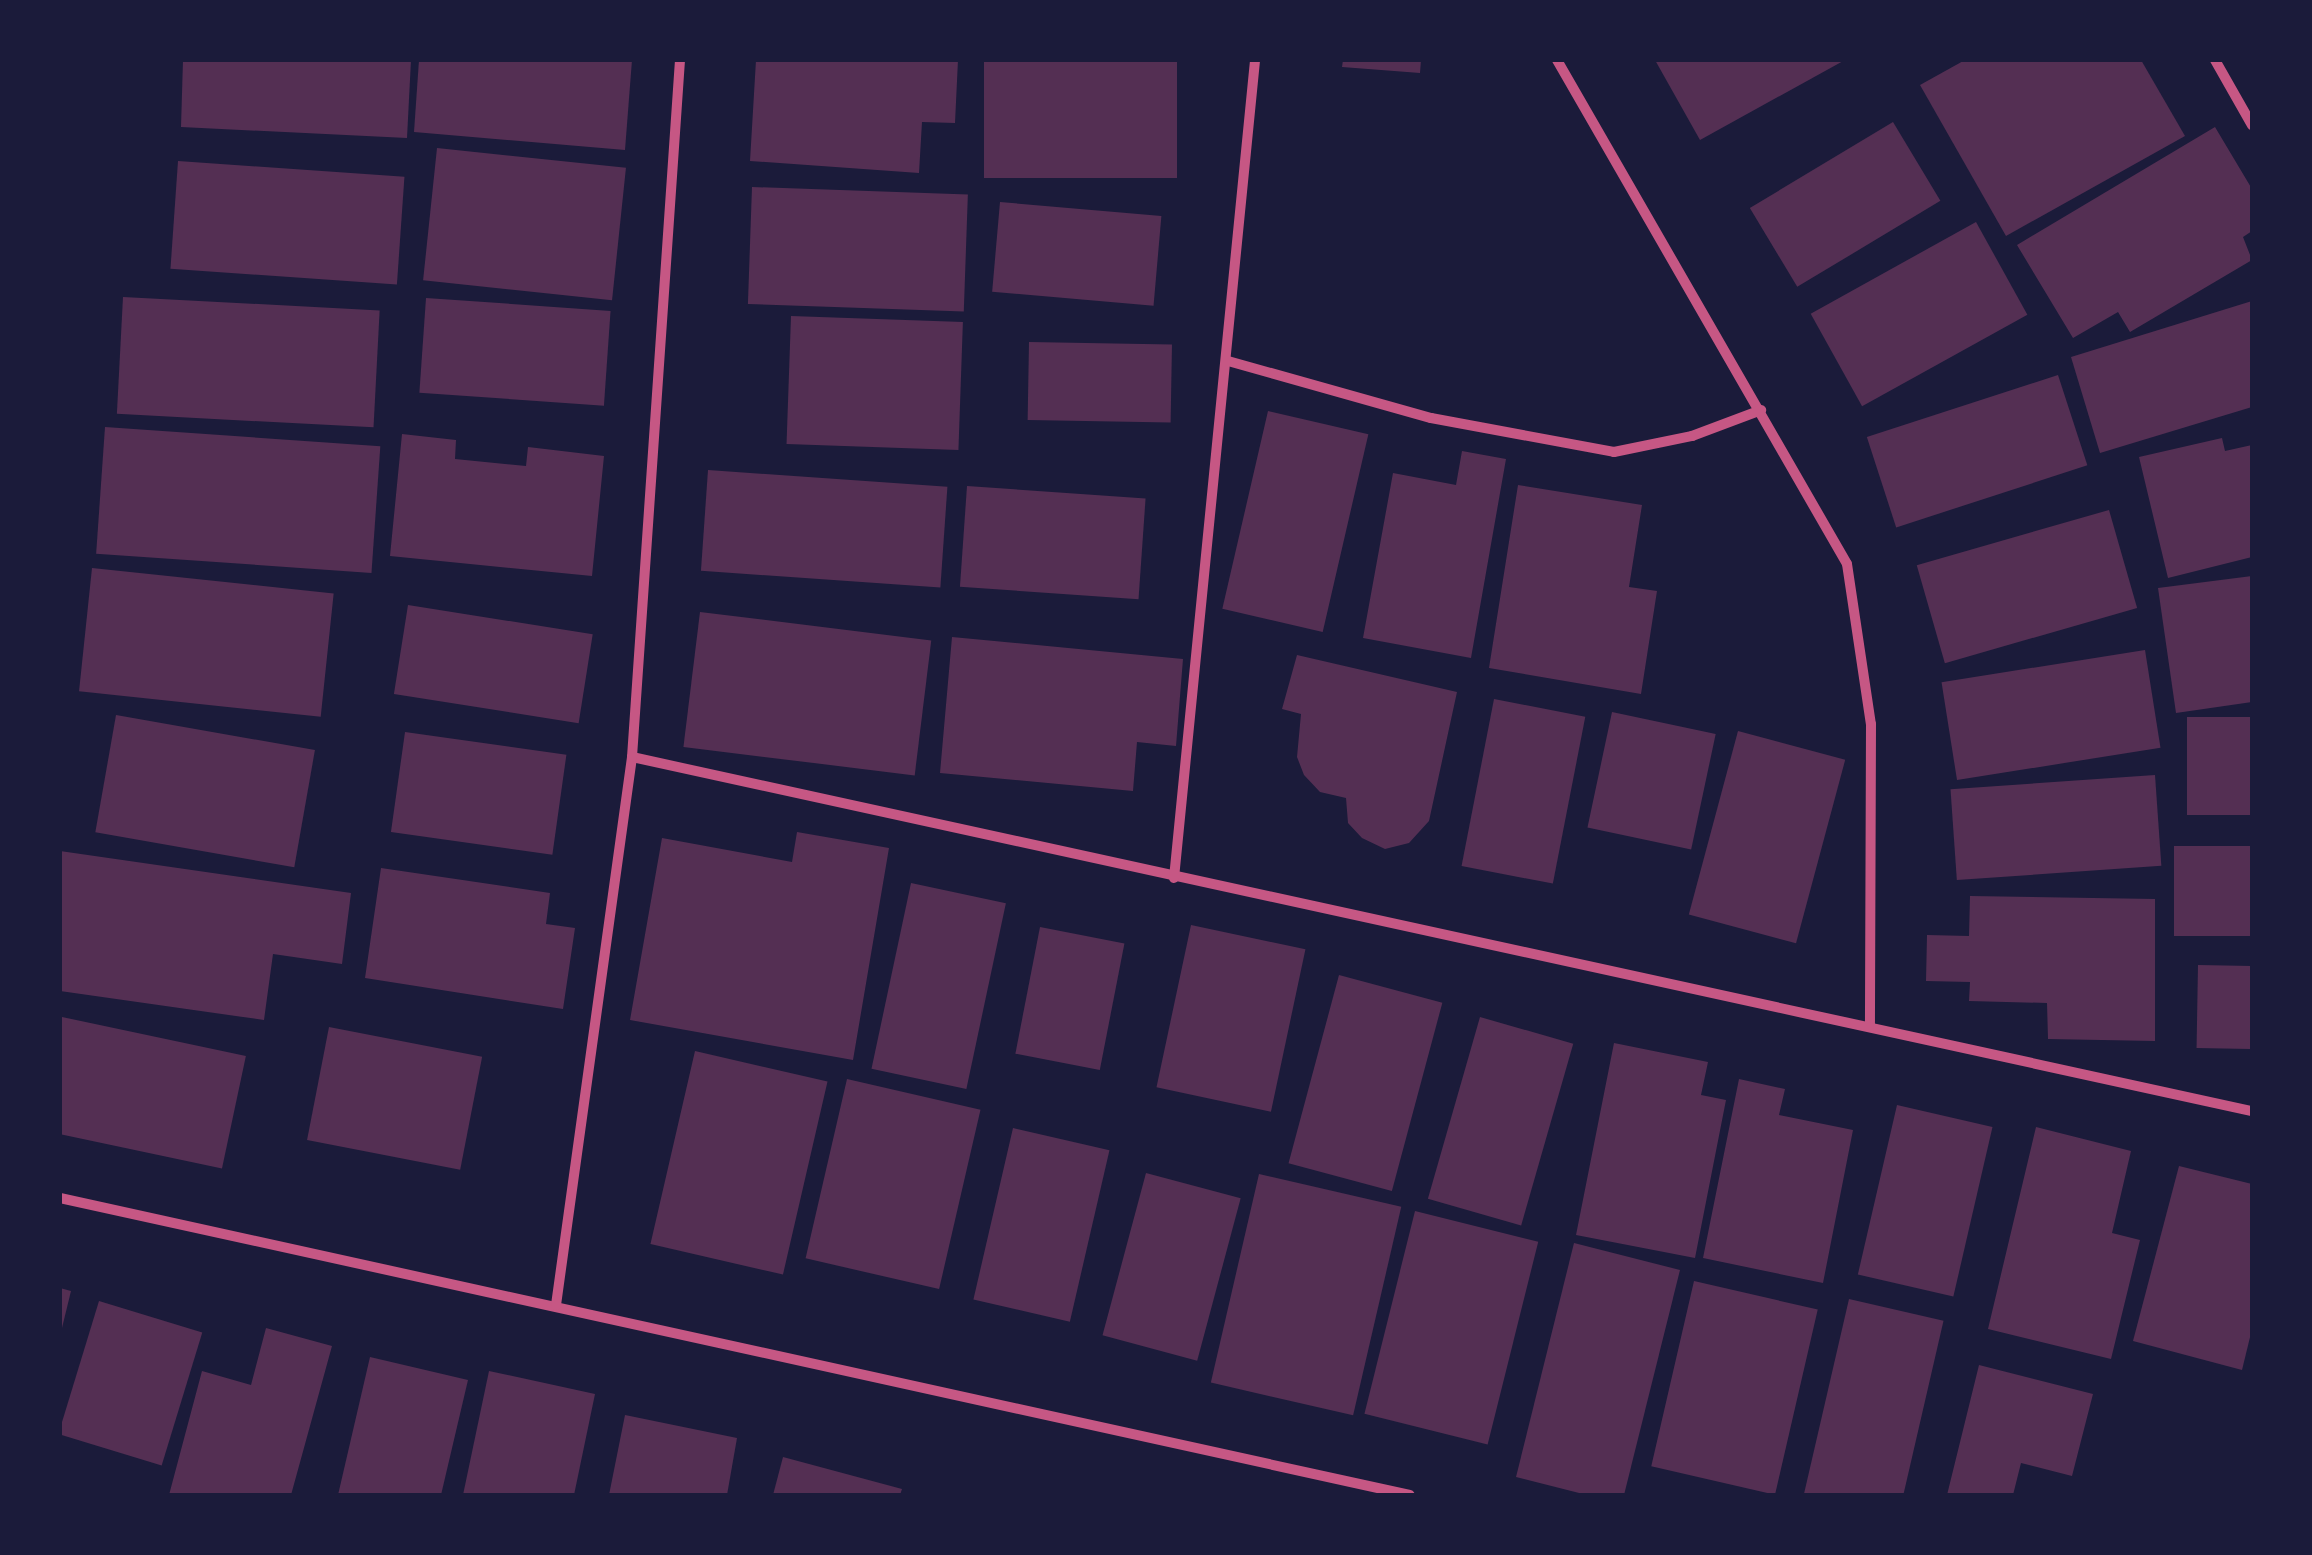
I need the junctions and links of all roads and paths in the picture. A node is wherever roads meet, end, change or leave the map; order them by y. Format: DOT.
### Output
graph roads {
  1 [pos="680,60"];
  2 [pos="1255,60"];
  3 [pos="1558,60"];
  4 [pos="2215,60"];
  5 [pos="2252,124"];
  6 [pos="1228,361"];
  7 [pos="1761,410"];
  8 [pos="632,757"];
  9 [pos="1174,878"];
  10 [pos="1870,1026"];
  11 [pos="2252,1111"];
  12 [pos="60,1198"];
  13 [pos="556,1305"];
  14 [pos="1410,1495"];
  1 -- 8 [label="street"];
  2 -- 6 [label="street"];
  3 -- 7 [label="street"];
  4 -- 5 [label="street"];
  6 -- 7 [label="street"];
  6 -- 9 [label="street"];
  7 -- 10 [label="street"];
  8 -- 9 [label="street"];
  8 -- 13 [label="street"];
  9 -- 10 [label="street"];
  10 -- 11 [label="street"];
  12 -- 13 [label="street"];
  13 -- 14 [label="street"];
}
